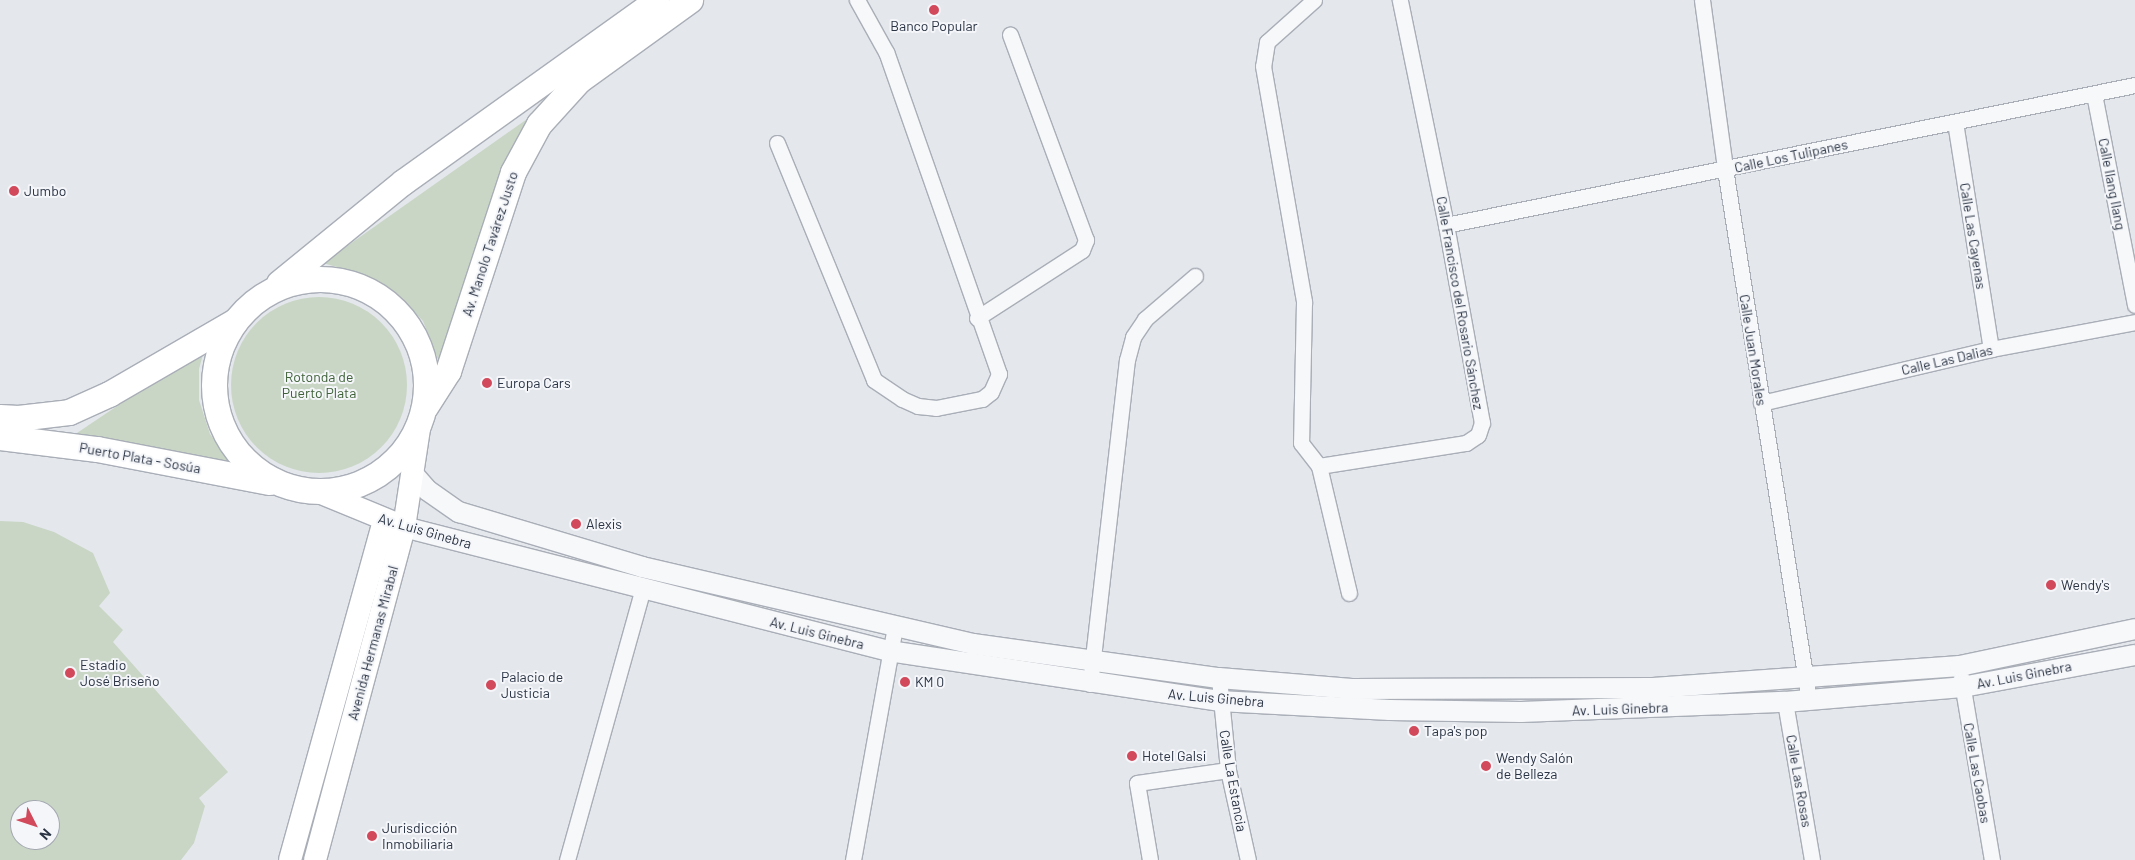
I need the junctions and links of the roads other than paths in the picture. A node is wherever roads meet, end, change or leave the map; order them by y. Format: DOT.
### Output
graph roads {
  1 [pos="657,0"];
  2 [pos="690,0"];
  3 [pos="857,0"];
  4 [pos="1314,0"];
  5 [pos="1400,0"];
  6 [pos="1702,0"];
  7 [pos="1010,35"];
  8 [pos="2135,85"];
  9 [pos="2094,94"];
  10 [pos="1955,122"];
  11 [pos="778,143"];
  12 [pos="1726,169"];
  13 [pos="1446,225"];
  14 [pos="1194,276"];
  15 [pos="269,291"];
  16 [pos="2135,305"];
  17 [pos="977,318"];
  18 [pos="235,321"];
  19 [pos="2135,322"];
  20 [pos="1991,349"];
  21 [pos="1761,403"];
  22 [pos="423,415"];
  23 [pos="0,417"];
  24 [pos="0,437"];
  25 [pos="1319,466"];
  26 [pos="414,476"];
  27 [pos="279,484"];
  28 [pos="319,492"];
  29 [pos="394,524"];
  30 [pos="644,588"];
  31 [pos="1349,593"];
  32 [pos="895,627"];
  33 [pos="2135,630"];
  34 [pos="890,651"];
  35 [pos="2135,655"];
  36 [pos="1092,662"];
  37 [pos="1960,666"];
  38 [pos="1806,675"];
  39 [pos="1219,678"];
  40 [pos="1090,684"];
  41 [pos="1962,687"];
  42 [pos="1809,700"];
  43 [pos="1219,701"];
  44 [pos="1786,702"];
  45 [pos="1228,770"];
  46 [pos="290,860"];
  47 [pos="315,860"];
  48 [pos="567,860"];
  49 [pos="853,860"];
  50 [pos="1150,860"];
  51 [pos="1248,860"];
  52 [pos="1812,860"];
  53 [pos="1992,860"];
  1 -- 15 [label="main road"];
  2 -- 22 [label="main road, Av. Manolo Tavárez Justo"];
  3 -- 17 [label="street"];
  4 -- 25 [label="street"];
  5 -- 13 [label="street, Calle Francisco del Rosario Sánchez"];
  6 -- 12 [label="street, Calle Juan Morales"];
  7 -- 17 [label="street"];
  8 -- 9 [label="street, Calle Los Tulipanes"];
  9 -- 10 [label="street, Calle Los Tulipanes"];
  9 -- 16 [label="street, Calle Ilang Ilang"];
  10 -- 12 [label="street, Calle Los Tulipanes"];
  10 -- 20 [label="street, Calle Las Cayenas"];
  11 -- 17 [label="street"];
  12 -- 13 [label="street, Calle Los Tulipanes"];
  12 -- 21 [label="street, Calle Juan Morales"];
  13 -- 25 [label="street, Calle Francisco del Rosario Sánchez"];
  14 -- 36 [label="street"];
  15 -- 18 [label="main road"];
  15 -- 22 [label="main road"];
  18 -- 23 [label="main road"];
  18 -- 27 [label="main road"];
  19 -- 20 [label="street, Calle Las Dalias"];
  20 -- 21 [label="street, Calle Las Dalias"];
  21 -- 38 [label="street, Calle Juan Morales"];
  22 -- 26 [label="main road, Avenida Hermanas Mirabal"];
  22 -- 28 [label="main road"];
  24 -- 27 [label="main road, Puerto Plata - Sosúa"];
  25 -- 31 [label="street"];
  26 -- 29 [label="main road, Avenida Hermanas Mirabal"];
  26 -- 32 [label="street, Av. Luis Ginebra"];
  27 -- 28 [label="main road"];
  28 -- 29 [label="main road, Av. Luis Ginebra"];
  29 -- 30 [label="street, Av. Luis Ginebra"];
  29 -- 46 [label="main road, Avenida Hermanas Mirabal"];
  29 -- 47 [label="main road, Avenida Hermanas Mirabal"];
  30 -- 34 [label="street, Av. Luis Ginebra"];
  30 -- 48 [label="street"];
  32 -- 34 [label="street"];
  32 -- 36 [label="street, Av. Luis Ginebra"];
  33 -- 37 [label="street, Av. Luis Ginebra"];
  34 -- 40 [label="street, Av. Luis Ginebra"];
  34 -- 49 [label="street"];
  35 -- 41 [label="street, Av. Luis Ginebra"];
  36 -- 39 [label="street, Av. Luis Ginebra"];
  36 -- 40 [label="street"];
  37 -- 38 [label="street, Av. Luis Ginebra"];
  37 -- 41 [label="street, Calle Las Caobas"];
  38 -- 39 [label="street, Av. Luis Ginebra"];
  38 -- 42 [label="street, Calle Juan Morales"];
  39 -- 43 [label="street, Calle La Estancia"];
  40 -- 43 [label="street, Av. Luis Ginebra"];
  41 -- 42 [label="street, Av. Luis Ginebra"];
  41 -- 53 [label="street, Calle Las Caobas"];
  42 -- 44 [label="street, Av. Luis Ginebra"];
  43 -- 44 [label="street, Av. Luis Ginebra"];
  43 -- 45 [label="street, Calle La Estancia"];
  44 -- 52 [label="street, Calle Las Rosas"];
  45 -- 50 [label="street"];
  45 -- 51 [label="street, Calle La Estancia"];
}
